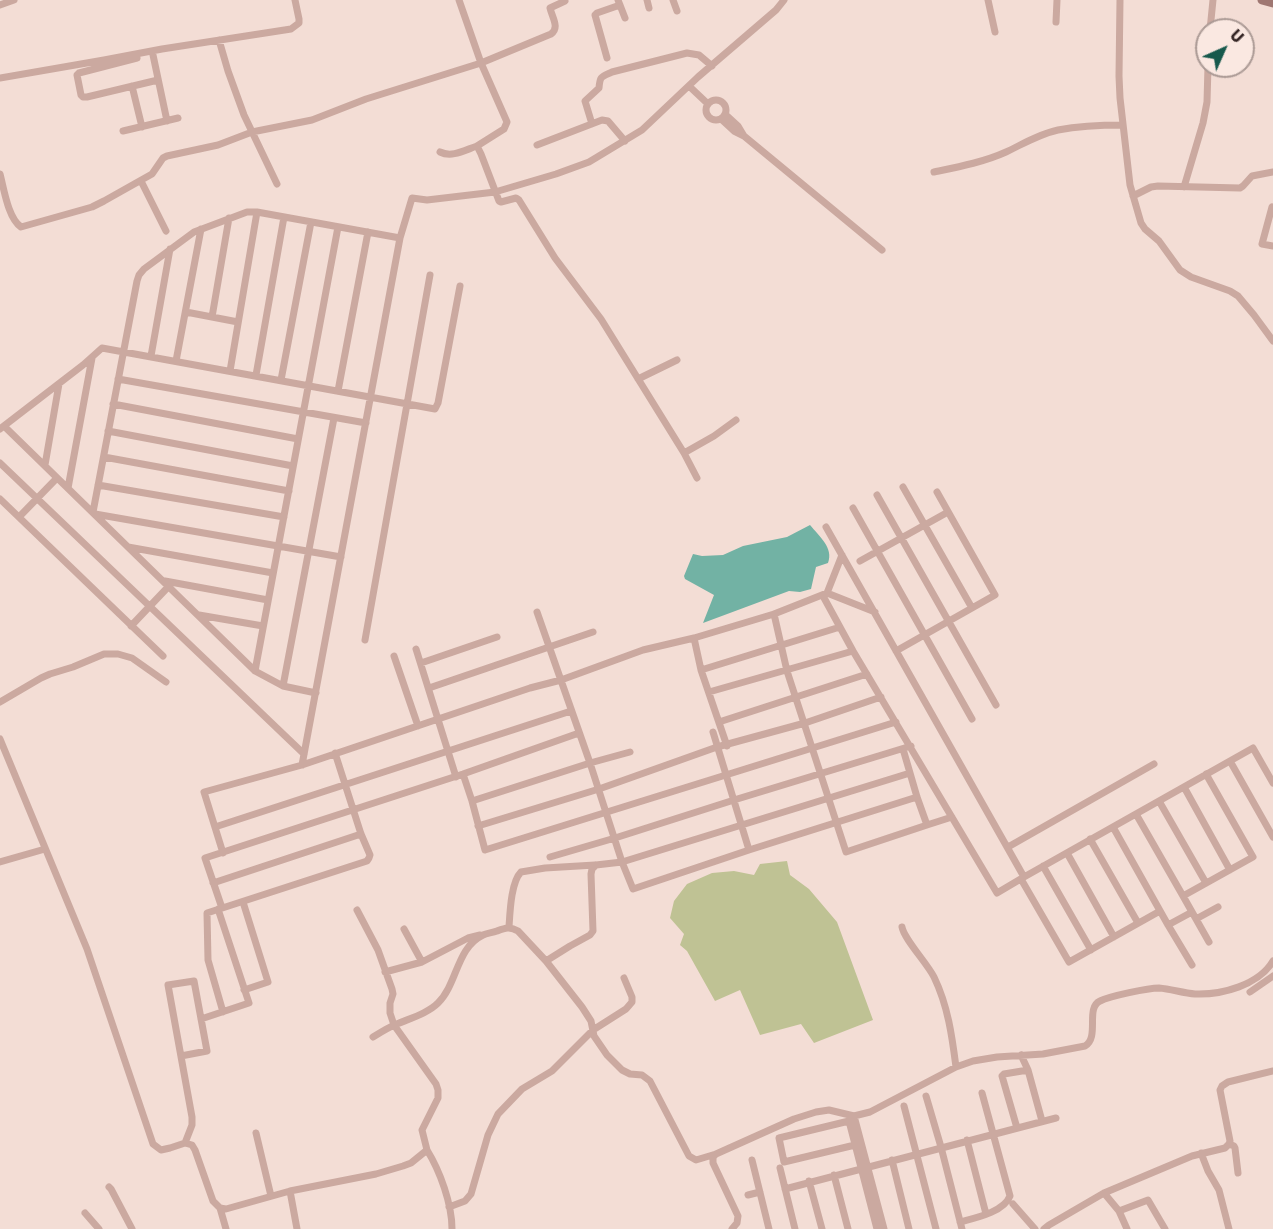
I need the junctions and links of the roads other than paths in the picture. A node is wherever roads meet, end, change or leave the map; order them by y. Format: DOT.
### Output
graph roads {
  1 [pos="14,0"];
  2 [pos="295,0"];
  3 [pos="459,0"];
  4 [pos="673,0"];
  5 [pos="784,0"];
  6 [pos="988,0"];
  7 [pos="1057,0"];
  8 [pos="1120,0"];
  9 [pos="1213,0"];
  10 [pos="1262,0"];
  11 [pos="565,1"];
  12 [pos="619,2"];
  13 [pos="1273,3"];
  14 [pos="0,5"];
  15 [pos="677,11"];
  16 [pos="625,18"];
  17 [pos="1211,18"];
  18 [pos="1056,22"];
  19 [pos="995,32"];
  20 [pos="219,40"];
  21 [pos="162,49"];
  22 [pos="153,55"];
  23 [pos="607,58"];
  24 [pos="480,63"];
  25 [pos="712,66"];
  26 [pos="0,78"];
  27 [pos="1208,78"];
  28 [pos="158,80"];
  29 [pos="132,86"];
  30 [pos="689,86"];
  31 [pos="708,104"];
  32 [pos="723,116"];
  33 [pos="178,118"];
  34 [pos="167,121"];
  35 [pos="592,124"];
  36 [pos="1123,125"];
  37 [pos="142,127"];
  38 [pos="123,131"];
  39 [pos="252,132"];
  40 [pos="625,141"];
  41 [pos="537,145"];
  42 [pos="477,146"];
  43 [pos="440,152"];
  44 [pos="934,172"];
  45 [pos="1273,172"];
  46 [pos="0,174"];
  47 [pos="141,181"];
  48 [pos="277,184"];
  49 [pos="1184,187"];
  50 [pos="495,192"];
  51 [pos="1132,196"];
  52 [pos="1273,208"];
  53 [pos="258,212"];
  54 [pos="284,217"];
  55 [pos="229,218"];
  56 [pos="311,222"];
  57 [pos="338,227"];
  58 [pos="201,229"];
  59 [pos="166,231"];
  60 [pos="368,232"];
  61 [pos="400,238"];
  62 [pos="1273,246"];
  63 [pos="171,249"];
  64 [pos="882,250"];
  65 [pos="430,275"];
  66 [pos="460,286"];
  67 [pos="186,312"];
  68 [pos="212,317"];
  69 [pos="238,322"];
  70 [pos="1273,341"];
  71 [pos="124,351"];
  72 [pos="151,356"];
  73 [pos="93,357"];
  74 [pos="677,360"];
  75 [pos="176,361"];
  76 [pos="230,371"];
  77 [pos="256,375"];
  78 [pos="118,379"];
  79 [pos="638,379"];
  80 [pos="281,380"];
  81 [pos="59,384"];
  82 [pos="308,385"];
  83 [pos="338,391"];
  84 [pos="371,397"];
  85 [pos="114,404"];
  86 [pos="407,404"];
  87 [pos="303,412"];
  88 [pos="334,418"];
  89 [pos="736,420"];
  90 [pos="366,423"];
  91 [pos="2,427"];
  92 [pos="108,431"];
  93 [pos="298,439"];
  94 [pos="684,453"];
  95 [pos="104,457"];
  96 [pos="0,464"];
  97 [pos="45,465"];
  98 [pos="293,466"];
  99 [pos="57,478"];
  100 [pos="697,478"];
  101 [pos="98,485"];
  102 [pos="903,487"];
  103 [pos="68,488"];
  104 [pos="289,491"];
  105 [pos="937,492"];
  106 [pos="877,495"];
  107 [pos="0,499"];
  108 [pos="37,499"];
  109 [pos="853,508"];
  110 [pos="948,512"];
  111 [pos="94,513"];
  112 [pos="19,517"];
  113 [pos="284,517"];
  114 [pos="925,525"];
  115 [pos="826,527"];
  116 [pos="902,538"];
  117 [pos="278,546"];
  118 [pos="128,547"];
  119 [pos="309,551"];
  120 [pos="878,552"];
  121 [pos="842,555"];
  122 [pos="341,557"];
  123 [pos="860,561"];
  124 [pos="273,573"];
  125 [pos="166,584"];
  126 [pos="825,595"];
  127 [pos="268,600"];
  128 [pos="150,606"];
  129 [pos="972,608"];
  130 [pos="537,612"];
  131 [pos="875,612"];
  132 [pos="774,614"];
  133 [pos="199,615"];
  134 [pos="948,621"];
  135 [pos="131,626"];
  136 [pos="263,626"];
  137 [pos="840,627"];
  138 [pos="593,633"];
  139 [pos="924,635"];
  140 [pos="497,637"];
  141 [pos="694,638"];
  142 [pos="365,640"];
  143 [pos="780,645"];
  144 [pos="549,646"];
  145 [pos="416,649"];
  146 [pos="853,651"];
  147 [pos="896,651"];
  148 [pos="163,656"];
  149 [pos="394,656"];
  150 [pos="421,663"];
  151 [pos="701,670"];
  152 [pos="255,671"];
  153 [pos="787,671"];
  154 [pos="867,674"];
  155 [pos="561,680"];
  156 [pos="166,682"];
  157 [pos="284,686"];
  158 [pos="429,688"];
  159 [pos="709,692"];
  160 [pos="316,693"];
  161 [pos="796,696"];
  162 [pos="881,697"];
  163 [pos="0,702"];
  164 [pos="996,705"];
  165 [pos="572,711"];
  166 [pos="439,719"];
  167 [pos="972,719"];
  168 [pos="719,722"];
  169 [pos="896,722"];
  170 [pos="805,723"];
  171 [pos="418,726"];
  172 [pos="712,732"];
  173 [pos="579,734"];
  174 [pos="0,740"];
  175 [pos="727,746"];
  176 [pos="717,747"];
  177 [pos="907,748"];
  178 [pos="813,749"];
  179 [pos="448,751"];
  180 [pos="630,752"];
  181 [pos="335,753"];
  182 [pos="304,754"];
  183 [pos="1230,761"];
  184 [pos="590,763"];
  185 [pos="1154,764"];
  186 [pos="302,765"];
  187 [pos="910,773"];
  188 [pos="726,774"];
  189 [pos="821,774"];
  190 [pos="1206,774"];
  191 [pos="459,776"];
  192 [pos="1273,783"];
  193 [pos="345,784"];
  194 [pos="1184,787"];
  195 [pos="599,789"];
  196 [pos="829,797"];
  197 [pos="917,797"];
  198 [pos="734,800"];
  199 [pos="472,801"];
  200 [pos="1159,801"];
  201 [pos="353,810"];
  202 [pos="606,812"];
  203 [pos="1136,814"];
  204 [pos="952,817"];
  205 [pos="837,823"];
  206 [pos="741,825"];
  207 [pos="927,825"];
  208 [pos="478,826"];
  209 [pos="215,827"];
  210 [pos="1113,827"];
  211 [pos="361,834"];
  212 [pos="1273,837"];
  213 [pos="615,838"];
  214 [pos="1090,839"];
  215 [pos="1008,847"];
  216 [pos="45,849"];
  217 [pos="749,850"];
  218 [pos="223,853"];
  219 [pos="1067,853"];
  220 [pos="550,857"];
  221 [pos="0,862"];
  222 [pos="622,862"];
  223 [pos="596,865"];
  224 [pos="1043,866"];
  225 [pos="1230,870"];
  226 [pos="1023,878"];
  227 [pos="213,883"];
  228 [pos="1206,884"];
  229 [pos="1183,896"];
  230 [pos="243,902"];
  231 [pos="220,908"];
  232 [pos="1218,908"];
  233 [pos="357,910"];
  234 [pos="1160,910"];
  235 [pos="1192,912"];
  236 [pos="1196,919"];
  237 [pos="1138,923"];
  238 [pos="1168,925"];
  239 [pos="509,927"];
  240 [pos="902,927"];
  241 [pos="404,929"];
  242 [pos="483,935"];
  243 [pos="1114,937"];
  244 [pos="1209,942"];
  245 [pos="1091,950"];
  246 [pos="1273,961"];
  247 [pos="422,962"];
  248 [pos="546,962"];
  249 [pos="1192,965"];
  250 [pos="385,972"];
  251 [pos="1273,976"];
  252 [pos="624,978"];
  253 [pos="244,990"];
  254 [pos="1250,992"];
  255 [pos="223,1012"];
  256 [pos="201,1019"];
  257 [pos="394,1025"];
  258 [pos="593,1030"];
  259 [pos="373,1037"];
  260 [pos="1021,1055"];
  261 [pos="181,1056"];
  262 [pos="956,1067"];
  263 [pos="1028,1070"];
  264 [pos="1273,1071"];
  265 [pos="982,1093"];
  266 [pos="926,1096"];
  267 [pos="904,1106"];
  268 [pos="854,1116"];
  269 [pos="1056,1118"];
  270 [pos="1042,1121"];
  271 [pos="1017,1128"];
  272 [pos="256,1133"];
  273 [pos="993,1134"];
  274 [pos="967,1140"];
  275 [pos="185,1143"];
  276 [pos="855,1144"];
  277 [pos="1229,1144"];
  278 [pos="941,1147"];
  279 [pos="427,1150"];
  280 [pos="916,1153"];
  281 [pos="1201,1153"];
  282 [pos="716,1154"];
  283 [pos="752,1160"];
  284 [pos="892,1160"];
  285 [pos="864,1167"];
  286 [pos="780,1168"];
  287 [pos="1238,1173"];
  288 [pos="834,1175"];
  289 [pos="809,1181"];
  290 [pos="109,1187"];
  291 [pos="785,1189"];
  292 [pos="290,1191"];
  293 [pos="760,1192"];
  294 [pos="1104,1193"];
  295 [pos="748,1195"];
  296 [pos="271,1196"];
  297 [pos="1013,1204"];
  298 [pos="449,1207"];
  299 [pos="220,1208"];
  300 [pos="1119,1211"];
  301 [pos="85,1213"];
  302 [pos="986,1215"];
  303 [pos="961,1226"];
  304 [pos="767,1228"];
  305 [pos="99,1229"];
  306 [pos="132,1229"];
  307 [pos="226,1229"];
  308 [pos="297,1229"];
  309 [pos="452,1229"];
  310 [pos="732,1229"];
  311 [pos="795,1229"];
  312 [pos="822,1229"];
  313 [pos="848,1229"];
  314 [pos="877,1229"];
  315 [pos="884,1229"];
  316 [pos="909,1229"];
  317 [pos="936,1229"];
  318 [pos="1035,1229"];
  319 [pos="1044,1229"];
  320 [pos="1127,1229"];
  321 [pos="1165,1229"];
  322 [pos="1229,1229"];
  1 -- 14 [label="street"];
  2 -- 20 [label="street"];
  3 -- 24 [label="street"];
  4 -- 15 [label="street"];
  5 -- 25 [label="street"];
  6 -- 19 [label="street"];
  7 -- 18 [label="street"];
  8 -- 36 [label="street"];
  9 -- 17 [label="street"];
  10 -- 13 [label="street"];
  11 -- 24 [label="street"];
  12 -- 16 [label="street"];
  12 -- 23 [label="street"];
  20 -- 21 [label="street"];
  20 -- 39 [label="street"];
  21 -- 22 [label="street"];
  21 -- 26 [label="street"];
  22 -- 28 [label="street"];
  22 -- 29 [label="street"];
  24 -- 39 [label="street"];
  24 -- 42 [label="street"];
  25 -- 30 [label="street"];
  25 -- 35 [label="street"];
  27 -- 49 [label="street"];
  28 -- 29 [label="street"];
  28 -- 34 [label="street"];
  29 -- 37 [label="street"];
  30 -- 31 [label="street"];
  30 -- 40 [label="street"];
  31 -- 32 [label="street"];
  31 -- 32 [label="street"];
  32 -- 64 [label="street"];
  33 -- 34 [label="street"];
  34 -- 37 [label="street"];
  35 -- 40 [label="street"];
  35 -- 41 [label="street"];
  36 -- 44 [label="street"];
  36 -- 51 [label="street"];
  37 -- 38 [label="street"];
  39 -- 47 [label="street"];
  39 -- 48 [label="street"];
  40 -- 50 [label="street"];
  42 -- 43 [label="street"];
  42 -- 50 [label="street"];
  45 -- 49 [label="street"];
  46 -- 47 [label="street"];
  47 -- 59 [label="street"];
  49 -- 51 [label="street"];
  50 -- 61 [label="street"];
  50 -- 79 [label="street"];
  51 -- 70 [label="street"];
  52 -- 62 [label="street"];
  53 -- 54 [label="street"];
  53 -- 55 [label="street"];
  53 -- 69 [label="street"];
  54 -- 56 [label="street"];
  54 -- 77 [label="street"];
  55 -- 58 [label="street"];
  55 -- 68 [label="street"];
  56 -- 57 [label="street"];
  56 -- 80 [label="street"];
  57 -- 60 [label="street"];
  57 -- 82 [label="street"];
  58 -- 63 [label="street"];
  58 -- 67 [label="street"];
  60 -- 61 [label="street"];
  60 -- 83 [label="street"];
  61 -- 84 [label="street"];
  63 -- 71 [label="street"];
  63 -- 72 [label="street"];
  65 -- 86 [label="street"];
  66 -- 86 [label="street"];
  67 -- 68 [label="street"];
  67 -- 75 [label="street"];
  68 -- 69 [label="street"];
  69 -- 76 [label="street"];
  71 -- 72 [label="street"];
  71 -- 73 [label="street"];
  71 -- 78 [label="street"];
  72 -- 75 [label="street"];
  73 -- 81 [label="street"];
  73 -- 103 [label="street"];
  74 -- 79 [label="street"];
  75 -- 76 [label="street"];
  76 -- 77 [label="street"];
  77 -- 80 [label="street"];
  78 -- 85 [label="street"];
  78 -- 87 [label="street"];
  79 -- 94 [label="street"];
  80 -- 82 [label="street"];
  81 -- 91 [label="street"];
  81 -- 97 [label="street"];
  82 -- 83 [label="street"];
  82 -- 87 [label="street"];
  83 -- 84 [label="street"];
  84 -- 86 [label="street"];
  84 -- 90 [label="street"];
  85 -- 92 [label="street"];
  85 -- 93 [label="street"];
  86 -- 142 [label="street"];
  87 -- 88 [label="street"];
  87 -- 93 [label="street"];
  88 -- 90 [label="street"];
  88 -- 119 [label="street"];
  89 -- 94 [label="street"];
  90 -- 122 [label="street"];
  91 -- 97 [label="street"];
  92 -- 95 [label="street"];
  92 -- 98 [label="street"];
  93 -- 98 [label="street"];
  94 -- 100 [label="street"];
  95 -- 101 [label="street"];
  95 -- 104 [label="street"];
  96 -- 108 [label="street"];
  97 -- 99 [label="street"];
  98 -- 104 [label="street"];
  99 -- 103 [label="street"];
  99 -- 108 [label="street"];
  101 -- 111 [label="street"];
  101 -- 113 [label="street"];
  102 -- 114 [label="street"];
  103 -- 111 [label="street"];
  104 -- 113 [label="street"];
  105 -- 110 [label="street"];
  106 -- 116 [label="street"];
  107 -- 112 [label="street"];
  108 -- 112 [label="street"];
  108 -- 128 [label="street"];
  109 -- 120 [label="street"];
  110 -- 114 [label="street"];
  110 -- 129 [label="street"];
  111 -- 117 [label="street"];
  111 -- 118 [label="street"];
  112 -- 135 [label="street"];
  113 -- 117 [label="street"];
  114 -- 116 [label="street"];
  114 -- 129 [label="street"];
  115 -- 121 [label="street"];
  116 -- 120 [label="street"];
  116 -- 134 [label="street"];
  117 -- 119 [label="street"];
  117 -- 124 [label="street"];
  118 -- 124 [label="street"];
  118 -- 125 [label="street"];
  119 -- 122 [label="street"];
  119 -- 157 [label="street"];
  120 -- 123 [label="street"];
  120 -- 139 [label="street"];
  121 -- 126 [label="street"];
  121 -- 131 [label="street"];
  122 -- 160 [label="street"];
  124 -- 127 [label="street"];
  125 -- 127 [label="street"];
  125 -- 128 [label="street"];
  125 -- 133 [label="street"];
  126 -- 131 [label="street"];
  126 -- 132 [label="street"];
  126 -- 137 [label="street"];
  127 -- 136 [label="street"];
  128 -- 135 [label="street"];
  128 -- 182 [label="street"];
  129 -- 134 [label="street"];
  130 -- 144 [label="street"];
  131 -- 147 [label="street"];
  132 -- 141 [label="street"];
  132 -- 143 [label="street"];
  133 -- 136 [label="street"];
  133 -- 152 [label="street"];
  134 -- 139 [label="street"];
  134 -- 164 [label="street"];
  135 -- 148 [label="street"];
  136 -- 152 [label="street"];
  137 -- 143 [label="street"];
  137 -- 146 [label="street"];
  138 -- 144 [label="street"];
  139 -- 147 [label="street"];
  139 -- 167 [label="street"];
  140 -- 150 [label="street"];
  141 -- 151 [label="street"];
  141 -- 155 [label="street"];
  143 -- 151 [label="street"];
  143 -- 153 [label="street"];
  144 -- 155 [label="street"];
  144 -- 158 [label="street"];
  145 -- 150 [label="street"];
  146 -- 153 [label="street"];
  146 -- 154 [label="street"];
  147 -- 215 [label="street"];
  149 -- 171 [label="street"];
  150 -- 158 [label="street"];
  151 -- 159 [label="street"];
  152 -- 157 [label="street"];
  153 -- 159 [label="street"];
  153 -- 161 [label="street"];
  154 -- 161 [label="street"];
  154 -- 162 [label="street"];
  155 -- 165 [label="street"];
  155 -- 166 [label="street"];
  156 -- 163 [label="street"];
  157 -- 160 [label="street"];
  158 -- 166 [label="street"];
  159 -- 168 [label="street"];
  160 -- 182 [label="street"];
  161 -- 168 [label="street"];
  161 -- 170 [label="street"];
  162 -- 169 [label="street"];
  162 -- 170 [label="street"];
  165 -- 173 [label="street"];
  165 -- 179 [label="street"];
  166 -- 171 [label="street"];
  166 -- 179 [label="street"];
  168 -- 175 [label="street"];
  169 -- 177 [label="street"];
  169 -- 178 [label="street"];
  170 -- 175 [label="street"];
  170 -- 178 [label="street"];
  171 -- 181 [label="street"];
  172 -- 176 [label="street"];
  173 -- 184 [label="street"];
  173 -- 191 [label="street"];
  174 -- 216 [label="street"];
  175 -- 176 [label="street"];
  176 -- 188 [label="street"];
  176 -- 195 [label="street"];
  177 -- 187 [label="street"];
  177 -- 189 [label="street"];
  177 -- 204 [label="street"];
  178 -- 188 [label="street"];
  178 -- 189 [label="street"];
  179 -- 191 [label="street"];
  179 -- 193 [label="street"];
  180 -- 184 [label="street"];
  181 -- 186 [label="street"];
  181 -- 193 [label="street"];
  182 -- 186 [label="street"];
  183 -- 190 [label="street"];
  183 -- 192 [label="street"];
  183 -- 212 [label="street"];
  184 -- 195 [label="street"];
  184 -- 199 [label="street"];
  185 -- 215 [label="street"];
  186 -- 209 [label="street"];
  187 -- 196 [label="street"];
  187 -- 197 [label="street"];
  188 -- 198 [label="street"];
  188 -- 202 [label="street"];
  189 -- 196 [label="street"];
  189 -- 198 [label="street"];
  190 -- 194 [label="street"];
  190 -- 225 [label="street"];
  191 -- 199 [label="street"];
  191 -- 201 [label="street"];
  193 -- 201 [label="street"];
  193 -- 209 [label="street"];
  194 -- 200 [label="street"];
  194 -- 225 [label="street"];
  195 -- 202 [label="street"];
  195 -- 208 [label="street"];
  196 -- 205 [label="street"];
  196 -- 206 [label="street"];
  197 -- 205 [label="street"];
  197 -- 207 [label="street"];
  198 -- 206 [label="street"];
  198 -- 213 [label="street"];
  199 -- 208 [label="street"];
  200 -- 203 [label="street"];
  200 -- 228 [label="street"];
  201 -- 211 [label="street"];
  201 -- 218 [label="street"];
  202 -- 208 [label="street"];
  202 -- 213 [label="street"];
  203 -- 210 [label="street"];
  203 -- 229 [label="street"];
  204 -- 207 [label="street"];
  204 -- 226 [label="street"];
  205 -- 207 [label="street"];
  205 -- 217 [label="street"];
  206 -- 217 [label="street"];
  206 -- 222 [label="street"];
  209 -- 218 [label="street"];
  210 -- 214 [label="street"];
  210 -- 234 [label="street"];
  211 -- 227 [label="street"];
  211 -- 230 [label="street"];
  213 -- 220 [label="street"];
  213 -- 222 [label="street"];
  214 -- 219 [label="street"];
  214 -- 237 [label="street"];
  215 -- 226 [label="street"];
  216 -- 221 [label="street"];
  216 -- 275 [label="street"];
  217 -- 222 [label="street"];
  218 -- 227 [label="street"];
  219 -- 224 [label="street"];
  219 -- 243 [label="street"];
  222 -- 223 [label="street"];
  223 -- 239 [label="street"];
  223 -- 248 [label="street"];
  224 -- 226 [label="street"];
  224 -- 245 [label="street"];
  225 -- 228 [label="street"];
  226 -- 245 [label="street"];
  227 -- 231 [label="street"];
  228 -- 229 [label="street"];
  229 -- 235 [label="street"];
  230 -- 231 [label="street"];
  230 -- 253 [label="street"];
  231 -- 253 [label="street"];
  231 -- 255 [label="street"];
  232 -- 236 [label="street"];
  233 -- 250 [label="street"];
  234 -- 237 [label="street"];
  234 -- 238 [label="street"];
  235 -- 236 [label="street"];
  235 -- 238 [label="street"];
  236 -- 244 [label="street"];
  237 -- 243 [label="street"];
  238 -- 249 [label="street"];
  239 -- 242 [label="street"];
  239 -- 248 [label="street"];
  240 -- 262 [label="street"];
  241 -- 247 [label="street"];
  242 -- 247 [label="street"];
  242 -- 257 [label="street"];
  243 -- 245 [label="street"];
  246 -- 260 [label="street"];
  247 -- 250 [label="street"];
  248 -- 258 [label="street"];
  250 -- 257 [label="street"];
  251 -- 254 [label="street"];
  252 -- 258 [label="street"];
  253 -- 255 [label="street"];
  255 -- 256 [label="street"];
  256 -- 261 [label="street"];
  256 -- 261 [label="street"];
  257 -- 259 [label="street"];
  257 -- 279 [label="street"];
  258 -- 282 [label="street"];
  258 -- 298 [label="street"];
  260 -- 262 [label="street"];
  260 -- 263 [label="street"];
  261 -- 275 [label="street"];
  262 -- 268 [label="street"];
  263 -- 270 [label="street"];
  263 -- 271 [label="street"];
  264 -- 277 [label="street"];
  265 -- 273 [label="street"];
  266 -- 278 [label="street"];
  267 -- 280 [label="street"];
  268 -- 282 [label="street"];
  268 -- 285 [label="street"];
  269 -- 270 [label="street"];
  270 -- 271 [label="street"];
  271 -- 273 [label="street"];
  272 -- 296 [label="street"];
  273 -- 274 [label="street"];
  273 -- 302 [label="street"];
  274 -- 278 [label="street"];
  274 -- 302 [label="street"];
  275 -- 299 [label="street"];
  276 -- 276 [label="street"];
  276 -- 285 [label="street"];
  277 -- 281 [label="street"];
  277 -- 287 [label="street"];
  278 -- 280 [label="street"];
  278 -- 303 [label="street"];
  279 -- 292 [label="street"];
  279 -- 298 [label="street"];
  280 -- 284 [label="street"];
  280 -- 317 [label="street"];
  281 -- 294 [label="street"];
  281 -- 322 [label="street"];
  282 -- 310 [label="street"];
  283 -- 293 [label="street"];
  284 -- 285 [label="street"];
  284 -- 316 [label="street"];
  285 -- 288 [label="street"];
  285 -- 314 [label="street"];
  285 -- 315 [label="street"];
  286 -- 291 [label="street"];
  288 -- 289 [label="street"];
  288 -- 313 [label="street"];
  289 -- 291 [label="street"];
  289 -- 312 [label="street"];
  290 -- 306 [label="street"];
  291 -- 311 [label="street"];
  292 -- 296 [label="street"];
  292 -- 308 [label="street"];
  293 -- 295 [label="street"];
  293 -- 304 [label="street"];
  294 -- 300 [label="street"];
  294 -- 319 [label="street"];
  296 -- 299 [label="street"];
  297 -- 318 [label="street"];
  298 -- 309 [label="street"];
  299 -- 307 [label="street"];
  300 -- 320 [label="street"];
  300 -- 321 [label="street"];
  301 -- 305 [label="street"];
  302 -- 303 [label="street"];
}
